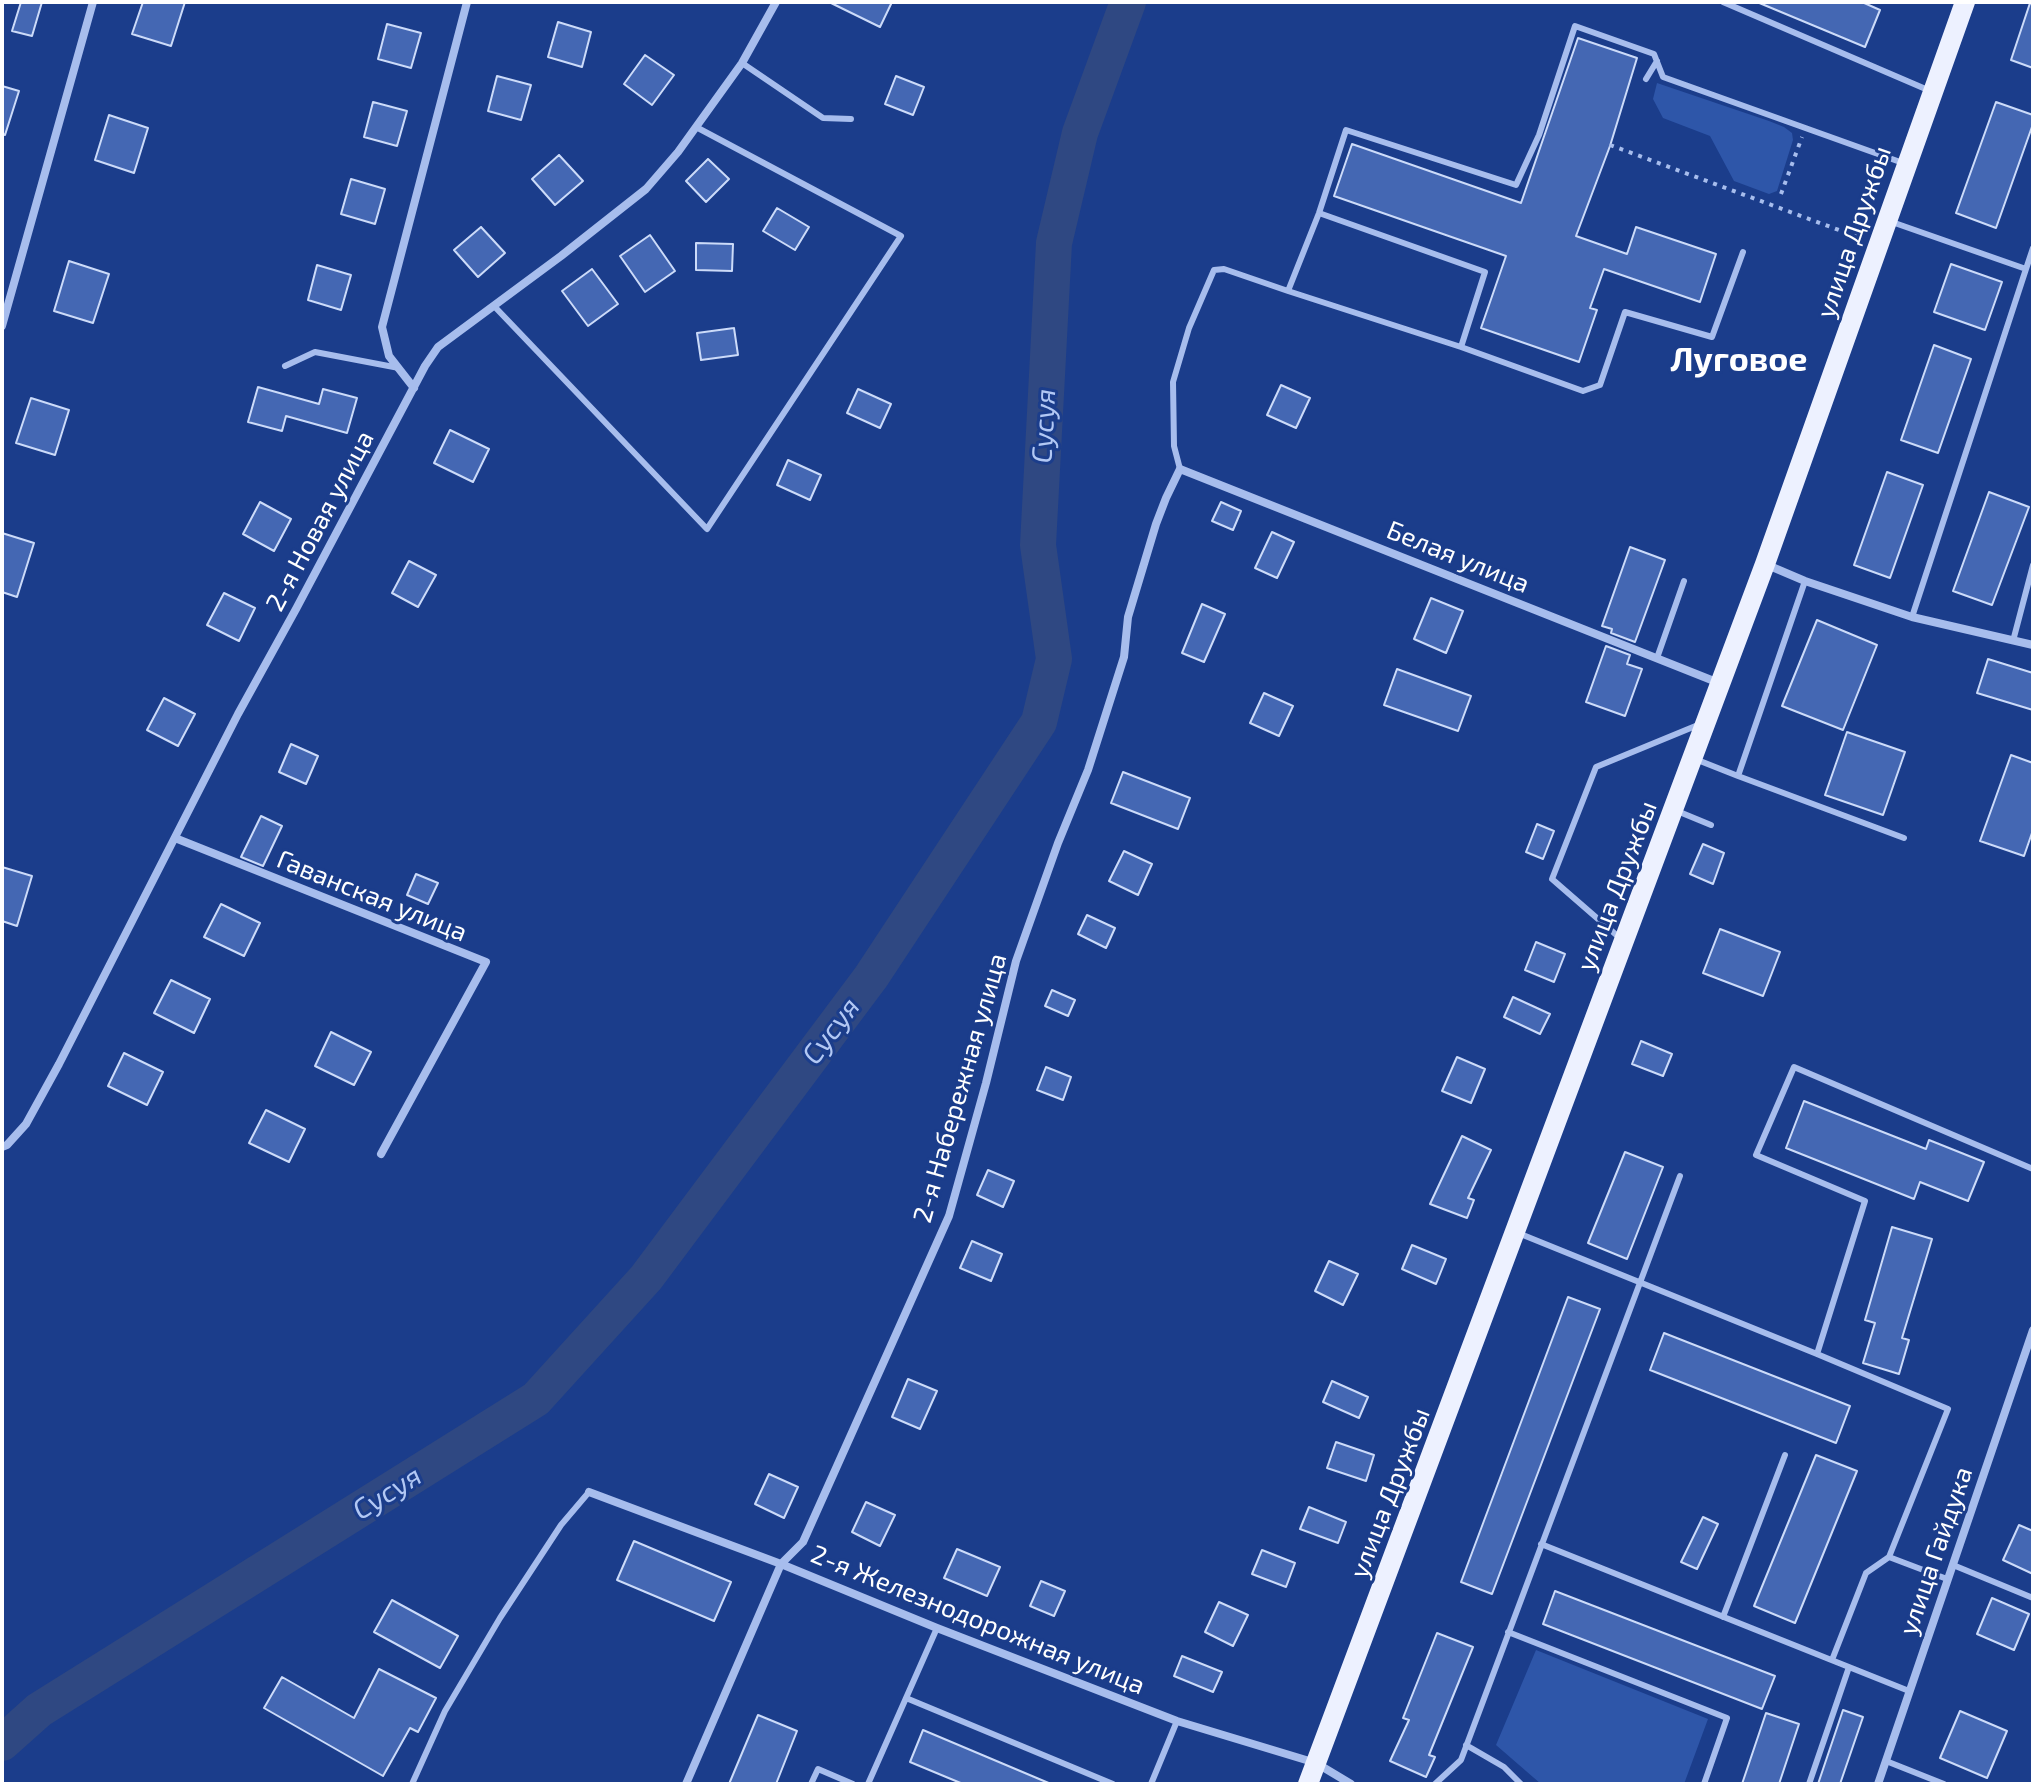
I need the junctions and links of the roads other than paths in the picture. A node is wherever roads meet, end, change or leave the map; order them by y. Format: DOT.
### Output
graph roads {
  1 [pos="93,2"];
  2 [pos="467,2"];
  3 [pos="776,2"];
  4 [pos="1723,2"];
  5 [pos="1965,2"];
  6 [pos="1657,61"];
  7 [pos="742,63"];
  8 [pos="1646,79"];
  9 [pos="1932,91"];
  10 [pos="851,119"];
  11 [pos="696,127"];
  12 [pos="1906,164"];
  13 [pos="1319,213"];
  14 [pos="1886,220"];
  15 [pos="2033,248"];
  16 [pos="1743,252"];
  17 [pos="2026,269"];
  18 [pos="1288,291"];
  19 [pos="494,306"];
  20 [pos="2,326"];
  21 [pos="1461,347"];
  22 [pos="285,366"];
  23 [pos="399,368"];
  24 [pos="414,388"];
  25 [pos="1180,469"];
  26 [pos="1765,564"];
  27 [pos="2033,565"];
  28 [pos="1684,581"];
  29 [pos="1805,581"];
  30 [pos="1912,617"];
  31 [pos="2013,641"];
  32 [pos="2033,645"];
  33 [pos="1657,658"];
  34 [pos="1720,683"];
  35 [pos="1705,722"];
  36 [pos="1692,758"];
  37 [pos="1738,776"];
  38 [pos="1674,810"];
  39 [pos="1711,825"];
  40 [pos="175,838"];
  41 [pos="1904,838"];
  42 [pos="1624,941"];
  43 [pos="5,1146"];
  44 [pos="381,1154"];
  45 [pos="2033,1169"];
  46 [pos="1680,1176"];
  47 [pos="1516,1232"];
  48 [pos="1639,1282"];
  49 [pos="2032,1336"];
  50 [pos="1817,1354"];
  51 [pos="1785,1455"];
  52 [pos="589,1492"];
  53 [pos="1541,1544"];
  54 [pos="1889,1557"];
  55 [pos="781,1564"];
  56 [pos="1953,1565"];
  57 [pos="1947,1579"];
  58 [pos="2033,1598"];
  59 [pos="1723,1617"];
  60 [pos="937,1628"];
  61 [pos="1508,1632"];
  62 [pos="1832,1660"];
  63 [pos="1849,1667"];
  64 [pos="1909,1691"];
  65 [pos="906,1698"];
  66 [pos="1177,1721"];
  67 [pos="1466,1745"];
  68 [pos="1886,1761"];
  69 [pos="1316,1763"];
  70 [pos="412,1784"];
  71 [pos="686,1784"];
  72 [pos="811,1784"];
  73 [pos="853,1784"];
  74 [pos="868,1784"];
  75 [pos="1113,1784"];
  76 [pos="1151,1784"];
  77 [pos="1308,1784"];
  78 [pos="1351,1784"];
  79 [pos="1435,1784"];
  80 [pos="1521,1784"];
  81 [pos="1704,1784"];
  82 [pos="1809,1784"];
  83 [pos="1878,1784"];
  84 [pos="1944,1784"];
  1 -- 20 [label="street"];
  2 -- 23 [label="street"];
  3 -- 7 [label="street, 2-я Новая улица"];
  4 -- 9 [label="lane"];
  5 -- 9 [label="main road, улица Дружбы"];
  6 -- 8 [label="lane"];
  6 -- 12 [label="lane"];
  6 -- 13 [label="lane"];
  7 -- 10 [label="lane"];
  7 -- 11 [label="street, 2-я Новая улица"];
  9 -- 12 [label="main road, улица Дружбы"];
  11 -- 19 [label="street, 2-я Новая улица"];
  11 -- 19 [label="lane"];
  12 -- 14 [label="main road, улица Дружбы"];
  13 -- 18 [label="lane"];
  13 -- 21 [label="lane"];
  14 -- 17 [label="lane"];
  14 -- 26 [label="main road, улица Дружбы"];
  15 -- 17 [label="lane"];
  16 -- 21 [label="lane"];
  17 -- 30 [label="lane"];
  18 -- 21 [label="lane"];
  18 -- 25 [label="lane"];
  19 -- 24 [label="street, 2-я Новая улица"];
  22 -- 23 [label="lane"];
  23 -- 24 [label="street"];
  24 -- 40 [label="street, 2-я Новая улица"];
  25 -- 33 [label="street, Белая улица"];
  25 -- 55 [label="street, 2-я Набережная улица"];
  26 -- 29 [label="street"];
  26 -- 34 [label="main road, улица Дружбы"];
  27 -- 31 [label="lane"];
  28 -- 33 [label="lane"];
  29 -- 30 [label="street"];
  29 -- 37 [label="lane"];
  30 -- 31 [label="street"];
  31 -- 32 [label="street"];
  33 -- 34 [label="street, Белая улица"];
  34 -- 35 [label="main road, улица Дружбы"];
  35 -- 36 [label="main road, улица Дружбы"];
  35 -- 42 [label="lane"];
  36 -- 37 [label="lane"];
  36 -- 38 [label="main road, улица Дружбы"];
  37 -- 41 [label="lane"];
  38 -- 39 [label="lane"];
  38 -- 42 [label="main road, улица Дружбы"];
  40 -- 43 [label="street, 2-я Новая улица"];
  40 -- 44 [label="street, Гаванская улица"];
  42 -- 47 [label="main road, улица Дружбы"];
  45 -- 50 [label="lane"];
  46 -- 48 [label="lane"];
  47 -- 48 [label="lane"];
  47 -- 69 [label="main road, улица Дружбы"];
  48 -- 50 [label="lane"];
  48 -- 53 [label="lane"];
  49 -- 56 [label="street, улица Гайдука"];
  50 -- 54 [label="lane"];
  51 -- 59 [label="lane"];
  52 -- 55 [label="street, 2-я Железнодорожная улица"];
  52 -- 70 [label="lane"];
  53 -- 59 [label="lane"];
  53 -- 61 [label="lane"];
  54 -- 57 [label="lane"];
  54 -- 62 [label="lane"];
  55 -- 60 [label="street, 2-я Железнодорожная улица"];
  55 -- 71 [label="street, 2-я Набережная улица"];
  56 -- 57 [label="street, улица Гайдука"];
  56 -- 58 [label="lane"];
  57 -- 64 [label="street, улица Гайдука"];
  59 -- 62 [label="lane"];
  60 -- 65 [label="lane"];
  60 -- 66 [label="street, 2-я Железнодорожная улица"];
  61 -- 67 [label="lane"];
  61 -- 81 [label="lane"];
  62 -- 63 [label="lane"];
  63 -- 64 [label="lane"];
  63 -- 82 [label="lane"];
  64 -- 68 [label="street, улица Гайдука"];
  65 -- 74 [label="lane"];
  65 -- 75 [label="lane"];
  66 -- 69 [label="street, 2-я Железнодорожная улица"];
  66 -- 76 [label="lane"];
  67 -- 79 [label="lane"];
  67 -- 80 [label="lane"];
  68 -- 83 [label="street, улица Гайдука"];
  68 -- 84 [label="lane"];
  69 -- 77 [label="main road, улица Дружбы"];
  69 -- 78 [label="street, 2-я Железнодорожная улица"];
  72 -- 73 [label="lane"];
}
